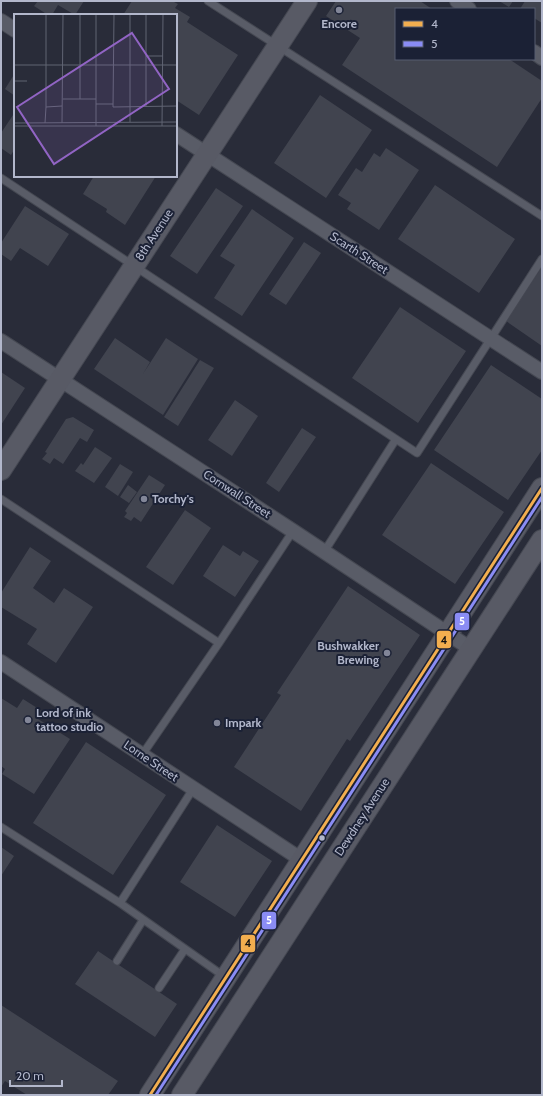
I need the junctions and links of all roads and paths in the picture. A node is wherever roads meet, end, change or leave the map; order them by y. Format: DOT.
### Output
graph roads {
  1 [pos="208,1"];
  2 [pos="307,1"];
  3 [pos="458,1"];
  4 [pos="217,4"];
  5 [pos="468,8"];
  6 [pos="1,21"];
  7 [pos="14,29"];
  8 [pos="277,46"];
  9 [pos="177,135"];
  10 [pos="207,154"];
  11 [pos="1,178"];
  12 [pos="542,216"];
  13 [pos="542,259"];
  14 [pos="134,266"];
  15 [pos="492,339"];
  16 [pos="1,341"];
  17 [pos="542,372"];
  18 [pos="60,380"];
  19 [pos="396,439"];
  20 [pos="1,470"];
  21 [pos="542,488"];
  22 [pos="1,499"];
  23 [pos="293,531"];
  24 [pos="542,540"];
  25 [pos="324,552"];
  26 [pos="448,634"];
  27 [pos="219,643"];
  28 [pos="471,649"];
  29 [pos="1,662"];
  30 [pos="142,755"];
  31 [pos="193,789"];
  32 [pos="1,827"];
  33 [pos="302,860"];
  34 [pos="120,903"];
  35 [pos="143,920"];
  36 [pos="185,949"];
  37 [pos="117,961"];
  38 [pos="226,978"];
  39 [pos="159,988"];
  40 [pos="150,1095"];
  41 [pos="182,1095"];
  1 -- 4 [label="lane"];
  2 -- 8 [label="main road, 8th Avenue"];
  3 -- 5 [label="street"];
  4 -- 8 [label="lane"];
  6 -- 7 [label="street"];
  8 -- 10 [label="main road, 8th Avenue"];
  8 -- 12 [label="lane"];
  9 -- 10 [label="street, Scarth Street"];
  10 -- 14 [label="main road, 8th Avenue"];
  10 -- 15 [label="street, Scarth Street"];
  11 -- 14 [label="lane"];
  13 -- 15 [label="lane"];
  14 -- 18 [label="main road, 8th Avenue"];
  14 -- 19 [label="lane"];
  15 -- 17 [label="street, Scarth Street"];
  15 -- 19 [label="lane"];
  16 -- 18 [label="street, Cornwall Street"];
  18 -- 20 [label="main road, 8th Avenue"];
  18 -- 23 [label="street, Cornwall Street"];
  19 -- 25 [label="lane"];
  21 -- 26 [label="main road"];
  22 -- 27 [label="lane"];
  23 -- 25 [label="street, Cornwall Street"];
  23 -- 27 [label="lane"];
  24 -- 28 [label="main road, Dewdney Avenue"];
  25 -- 26 [label="street, Cornwall Street"];
  26 -- 28 [label="street, Cornwall Street"];
  26 -- 33 [label="main road"];
  27 -- 30 [label="lane"];
  28 -- 41 [label="main road, Dewdney Avenue"];
  29 -- 30 [label="street, Lorne Street"];
  30 -- 31 [label="street, Lorne Street"];
  31 -- 33 [label="street, Lorne Street"];
  31 -- 34 [label="lane"];
  32 -- 34 [label="lane"];
  33 -- 38 [label="main road"];
  34 -- 35 [label="lane"];
  35 -- 36 [label="lane"];
  35 -- 37 [label="lane"];
  36 -- 38 [label="lane"];
  36 -- 39 [label="lane"];
  38 -- 40 [label="main road"];
}
